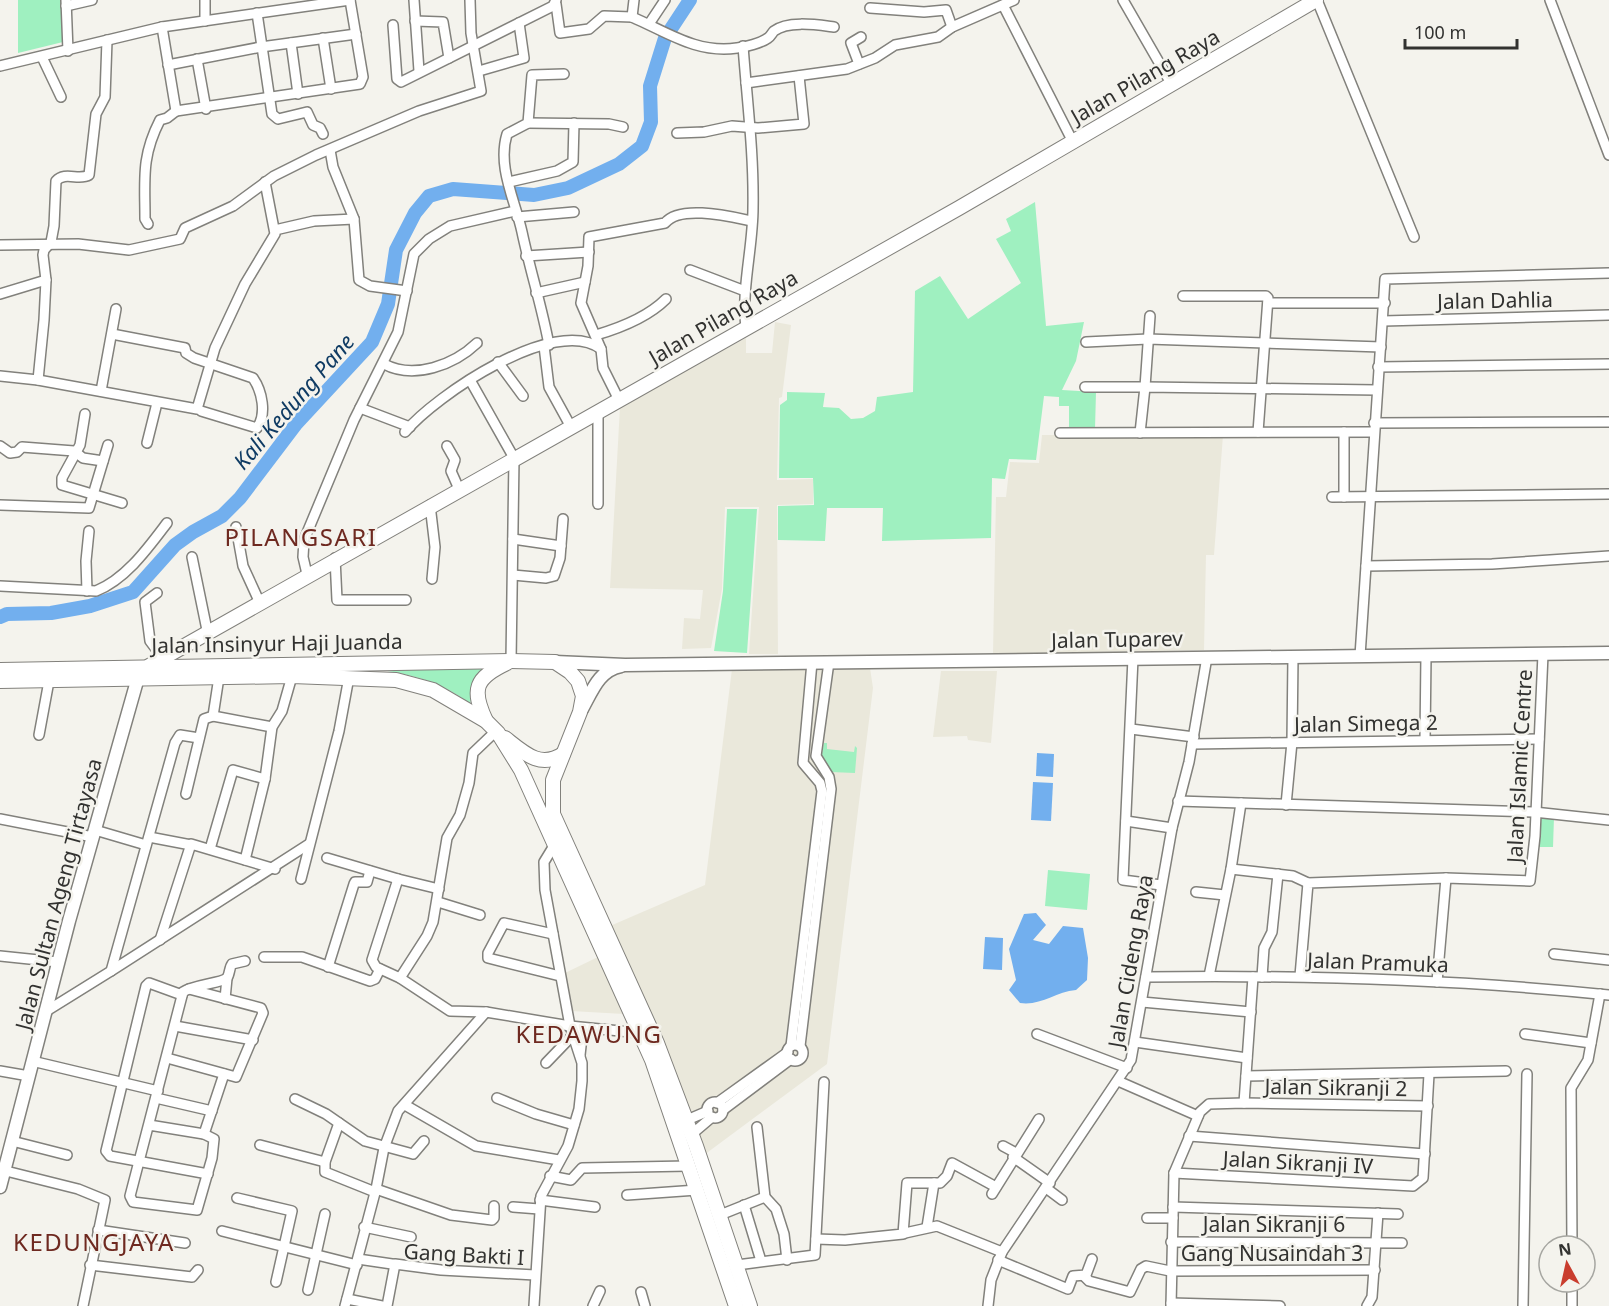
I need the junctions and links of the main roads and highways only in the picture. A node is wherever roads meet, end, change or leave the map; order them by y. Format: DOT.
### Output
graph roads {
  1 [pos="1309,2"];
  2 [pos="1609,653"];
  3 [pos="165,661"];
  4 [pos="512,661"];
  5 [pos="555,662"];
  6 [pos="625,665"];
  7 [pos="2,676"];
  8 [pos="168,680"];
  9 [pos="137,681"];
  10 [pos="580,712"];
  11 [pos="486,721"];
  12 [pos="497,732"];
  13 [pos="563,754"];
  14 [pos="587,902"];
  15 [pos="616,966"];
  16 [pos="652,1045"];
  17 [pos="0,1187"];
  18 [pos="736,1306"];
  19 [pos="750,1306"];
  1 -- 3 [label="highway, Jalan Pilang Raya"];
  2 -- 6 [label="main road, Jalan Tuparev"];
  3 -- 4 [label="highway, Jalan Insinyur Haji Juanda"];
  3 -- 7 [label="highway, Jalan Insinyur Haji Juanda"];
  3 -- 8 [label="highway"];
  4 -- 5 [label="highway, Jalan Insinyur Haji Juanda"];
  4 -- 11 [label="highway"];
  5 -- 6 [label="main road, Jalan Tuparev"];
  5 -- 10 [label="highway"];
  6 -- 10 [label="main road"];
  7 -- 9 [label="highway, Jalan Insinyur Haji Juanda"];
  8 -- 9 [label="highway, Jalan Insinyur Haji Juanda"];
  8 -- 11 [label="highway, Jalan Insinyur Haji Juanda"];
  9 -- 17 [label="main road, Jalan Sultan Ageng Tirtayasa"];
  10 -- 13 [label="highway"];
  11 -- 12 [label="highway"];
  12 -- 13 [label="highway"];
  12 -- 14 [label="highway"];
  13 -- 14 [label="highway"];
  14 -- 15 [label="highway"];
  15 -- 16 [label="highway"];
  15 -- 16 [label="highway"];
  16 -- 18 [label="highway"];
  16 -- 19 [label="highway"];
}
